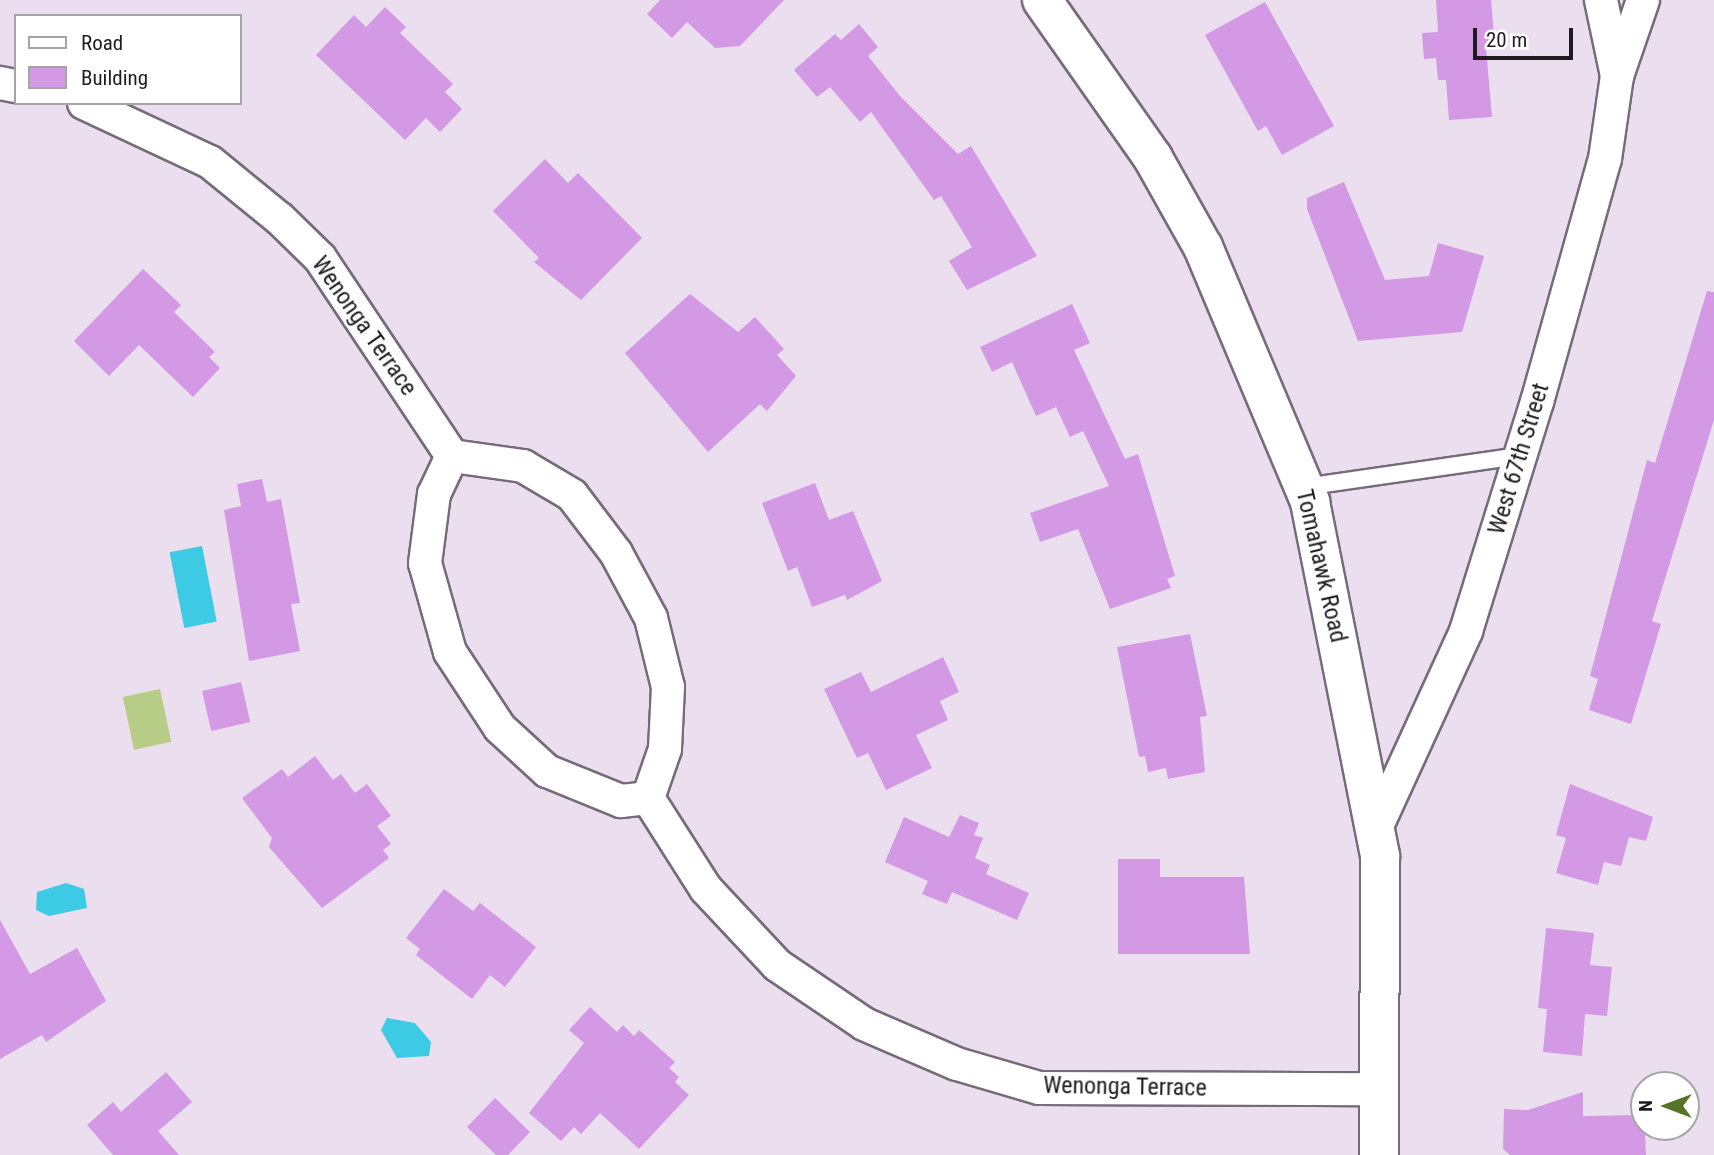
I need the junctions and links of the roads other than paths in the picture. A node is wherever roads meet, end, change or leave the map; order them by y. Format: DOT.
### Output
graph roads {
  1 [pos="1042,0"];
  2 [pos="1601,0"];
  3 [pos="1643,0"];
  4 [pos="1617,76"];
  5 [pos="88,105"];
  6 [pos="452,456"];
  7 [pos="1519,456"];
  8 [pos="1304,487"];
  9 [pos="648,798"];
  10 [pos="1376,828"];
  11 [pos="1379,1089"];
  12 [pos="1379,1155"];
  1 -- 8 [label="street, Tomahawk Road"];
  2 -- 4 [label="street, West 67th Street"];
  3 -- 4 [label="street, West 67th Street"];
  4 -- 7 [label="street, West 67th Street"];
  5 -- 6 [label="street, Wenonga Terrace"];
  6 -- 9 [label="street"];
  6 -- 9 [label="street"];
  7 -- 8 [label="lane"];
  7 -- 10 [label="street, West 67th Street"];
  8 -- 10 [label="street, Tomahawk Road"];
  9 -- 11 [label="street, Wenonga Terrace"];
  10 -- 11 [label="street, Tomahawk Road"];
  11 -- 12 [label="street, Tomahawk Road"];
}
